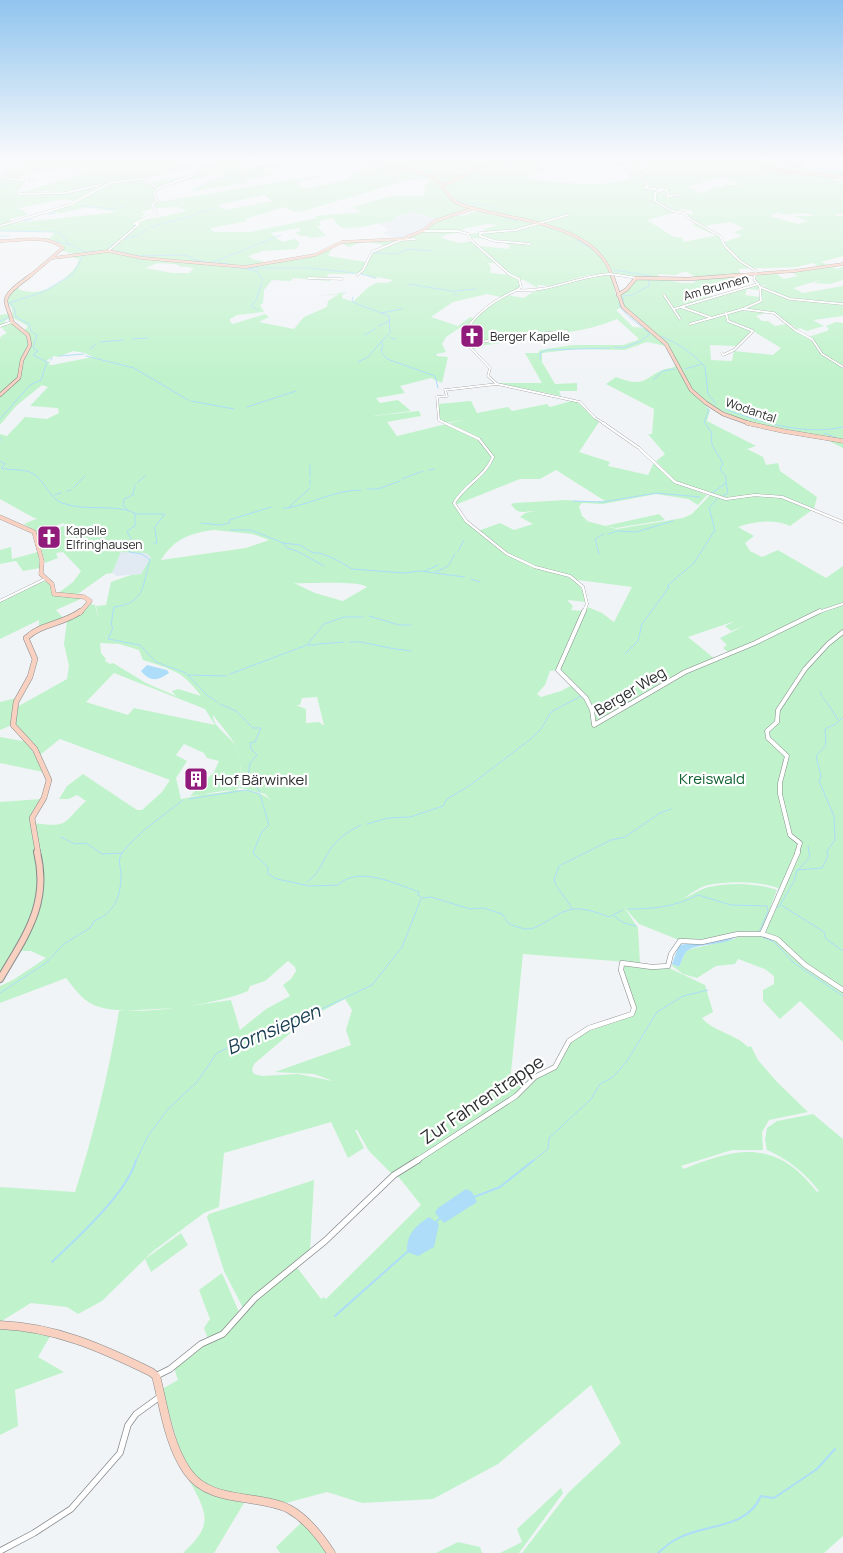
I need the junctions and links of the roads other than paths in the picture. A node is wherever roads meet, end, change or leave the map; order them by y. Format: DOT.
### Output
graph roads {
  1 [pos="129,232"];
  2 [pos="419,232"];
  3 [pos="464,232"];
  4 [pos="494,232"];
  5 [pos="561,232"];
  6 [pos="714,232"];
  7 [pos="415,239"];
  8 [pos="401,240"];
  9 [pos="0,241"];
  10 [pos="530,244"];
  11 [pos="108,251"];
  12 [pos="54,258"];
  13 [pos="843,264"];
  14 [pos="756,273"];
  15 [pos="357,275"];
  16 [pos="308,278"];
  17 [pos="342,278"];
  18 [pos="636,278"];
  19 [pos="758,284"];
  20 [pos="760,288"];
  21 [pos="518,290"];
  22 [pos="617,292"];
  23 [pos="664,295"];
  24 [pos="843,304"];
  25 [pos="680,307"];
  26 [pos="674,309"];
  27 [pos="742,309"];
  28 [pos="726,313"];
  29 [pos="712,318"];
  30 [pos="680,319"];
  31 [pos="12,322"];
  32 [pos="690,324"];
  33 [pos="0,326"];
  34 [pos="567,331"];
  35 [pos="469,345"];
  36 [pos="722,353"];
  37 [pos="843,367"];
  38 [pos="497,384"];
  39 [pos="0,395"];
  40 [pos="843,441"];
  41 [pos="0,517"];
  42 [pos="843,522"];
  43 [pos="45,578"];
  44 [pos="0,601"];
  45 [pos="843,604"];
  46 [pos="843,632"];
  47 [pos="762,934"];
  48 [pos="0,979"];
  49 [pos="843,990"];
  50 [pos="0,1325"];
  51 [pos="156,1376"];
  52 [pos="162,1395"];
  53 [pos="0,1551"];
  54 [pos="331,1553"];
  1 -- 11 [label="street"];
  2 -- 8 [label="street"];
  3 -- 21 [label="street"];
  4 -- 10 [label="street"];
  5 -- 22 [label="street, Wodantal"];
  6 -- 14 [label="street"];
  7 -- 8 [label="street"];
  8 -- 11 [label="street"];
  8 -- 15 [label="street"];
  9 -- 12 [label="street"];
  11 -- 12 [label="street"];
  12 -- 31 [label="street"];
  13 -- 14 [label="street"];
  14 -- 18 [label="street"];
  14 -- 19 [label="street"];
  16 -- 17 [label="street"];
  18 -- 21 [label="street, bridge"];
  18 -- 22 [label="street"];
  19 -- 20 [label="street"];
  19 -- 25 [label="street, Am Brunnen"];
  20 -- 24 [label="street"];
  20 -- 27 [label="street"];
  21 -- 35 [label="street"];
  22 -- 40 [label="street, Wodantal"];
  23 -- 26 [label="street, Am Brunnen"];
  25 -- 26 [label="street, Am Brunnen"];
  25 -- 29 [label="street, Am Brunnen"];
  26 -- 30 [label="street, Am Brunnen"];
  27 -- 28 [label="street, Am Brunnen"];
  27 -- 37 [label="street"];
  28 -- 29 [label="street, Am Brunnen"];
  28 -- 36 [label="street, Am Brunnen"];
  29 -- 32 [label="street, Am Brunnen"];
  31 -- 33 [label="street"];
  31 -- 39 [label="street"];
  34 -- 35 [label="street"];
  35 -- 38 [label="street"];
  38 -- 42 [label="street"];
  38 -- 45 [label="street, Berger Weg"];
  41 -- 43 [label="street"];
  43 -- 44 [label="street"];
  43 -- 48 [label="street"];
  46 -- 47 [label="street"];
  47 -- 49 [label="street, Zur Fahrentrappe"];
  47 -- 51 [label="street, Zur Fahrentrappe"];
  50 -- 51 [label="street"];
  51 -- 52 [label="street"];
  52 -- 53 [label="street"];
  52 -- 54 [label="street"];
}
